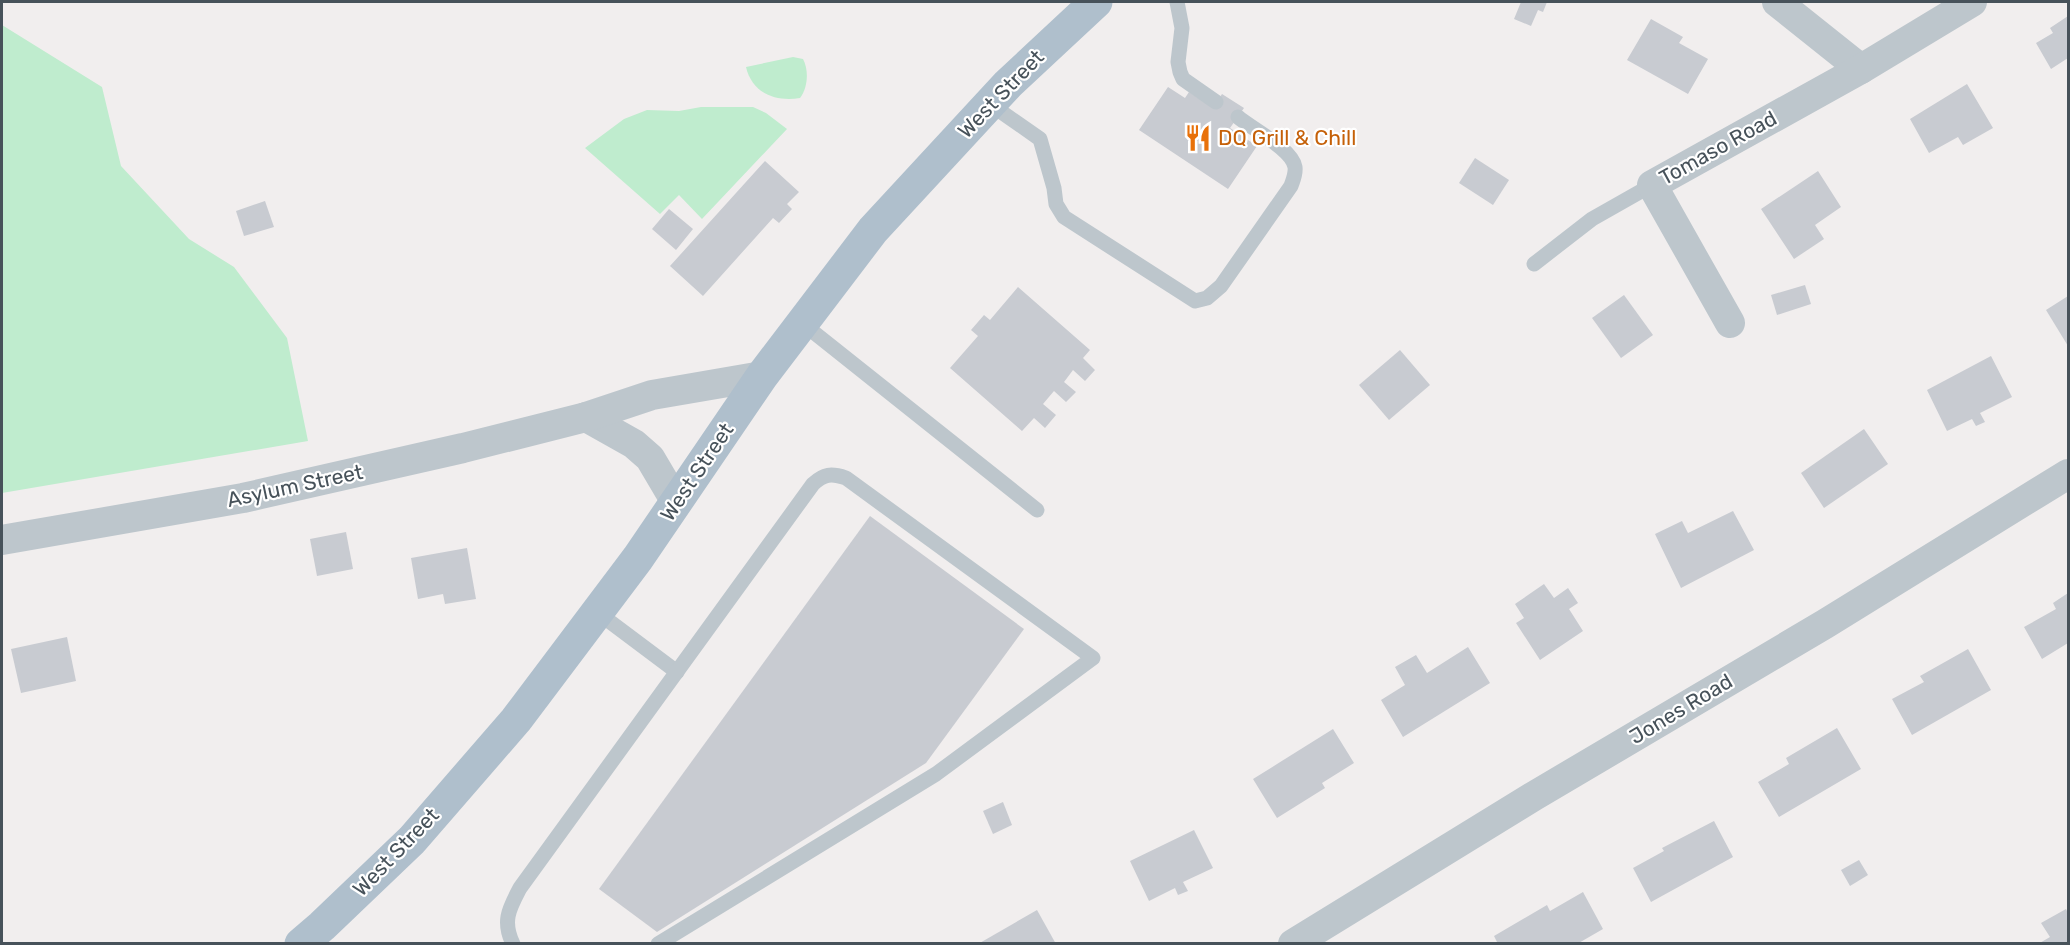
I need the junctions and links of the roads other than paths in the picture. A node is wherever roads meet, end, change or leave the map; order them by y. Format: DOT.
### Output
graph roads {
  1 [pos="1096,2"];
  2 [pos="1177,2"];
  3 [pos="1777,2"];
  4 [pos="1972,2"];
  5 [pos="1861,69"];
  6 [pos="1216,102"];
  7 [pos="990,104"];
  8 [pos="1238,117"];
  9 [pos="1652,185"];
  10 [pos="1534,264"];
  11 [pos="802,323"];
  12 [pos="1730,323"];
  13 [pos="762,376"];
  14 [pos="586,417"];
  15 [pos="2068,474"];
  16 [pos="676,502"];
  17 [pos="1037,510"];
  18 [pos="2,540"];
  19 [pos="597,612"];
  20 [pos="677,672"];
  21 [pos="301,944"];
  22 [pos="513,944"];
  23 [pos="658,944"];
  24 [pos="1293,944"];
  1 -- 7 [label="main road, West Street"];
  2 -- 6 [label="lane"];
  3 -- 5 [label="street"];
  4 -- 5 [label="street, Tomaso Road"];
  5 -- 9 [label="street, Tomaso Road"];
  7 -- 8 [label="lane"];
  7 -- 11 [label="main road, West Street"];
  9 -- 10 [label="lane"];
  9 -- 12 [label="street, Tomaso Road"];
  11 -- 13 [label="main road, West Street"];
  11 -- 17 [label="lane"];
  13 -- 14 [label="street, Asylum Street"];
  13 -- 16 [label="main road, West Street"];
  14 -- 16 [label="street"];
  14 -- 18 [label="street, Asylum Street"];
  15 -- 24 [label="street, Jones Road"];
  16 -- 19 [label="main road, West Street"];
  19 -- 20 [label="lane"];
  19 -- 21 [label="main road, West Street"];
  20 -- 22 [label="lane"];
  20 -- 23 [label="lane"];
}
